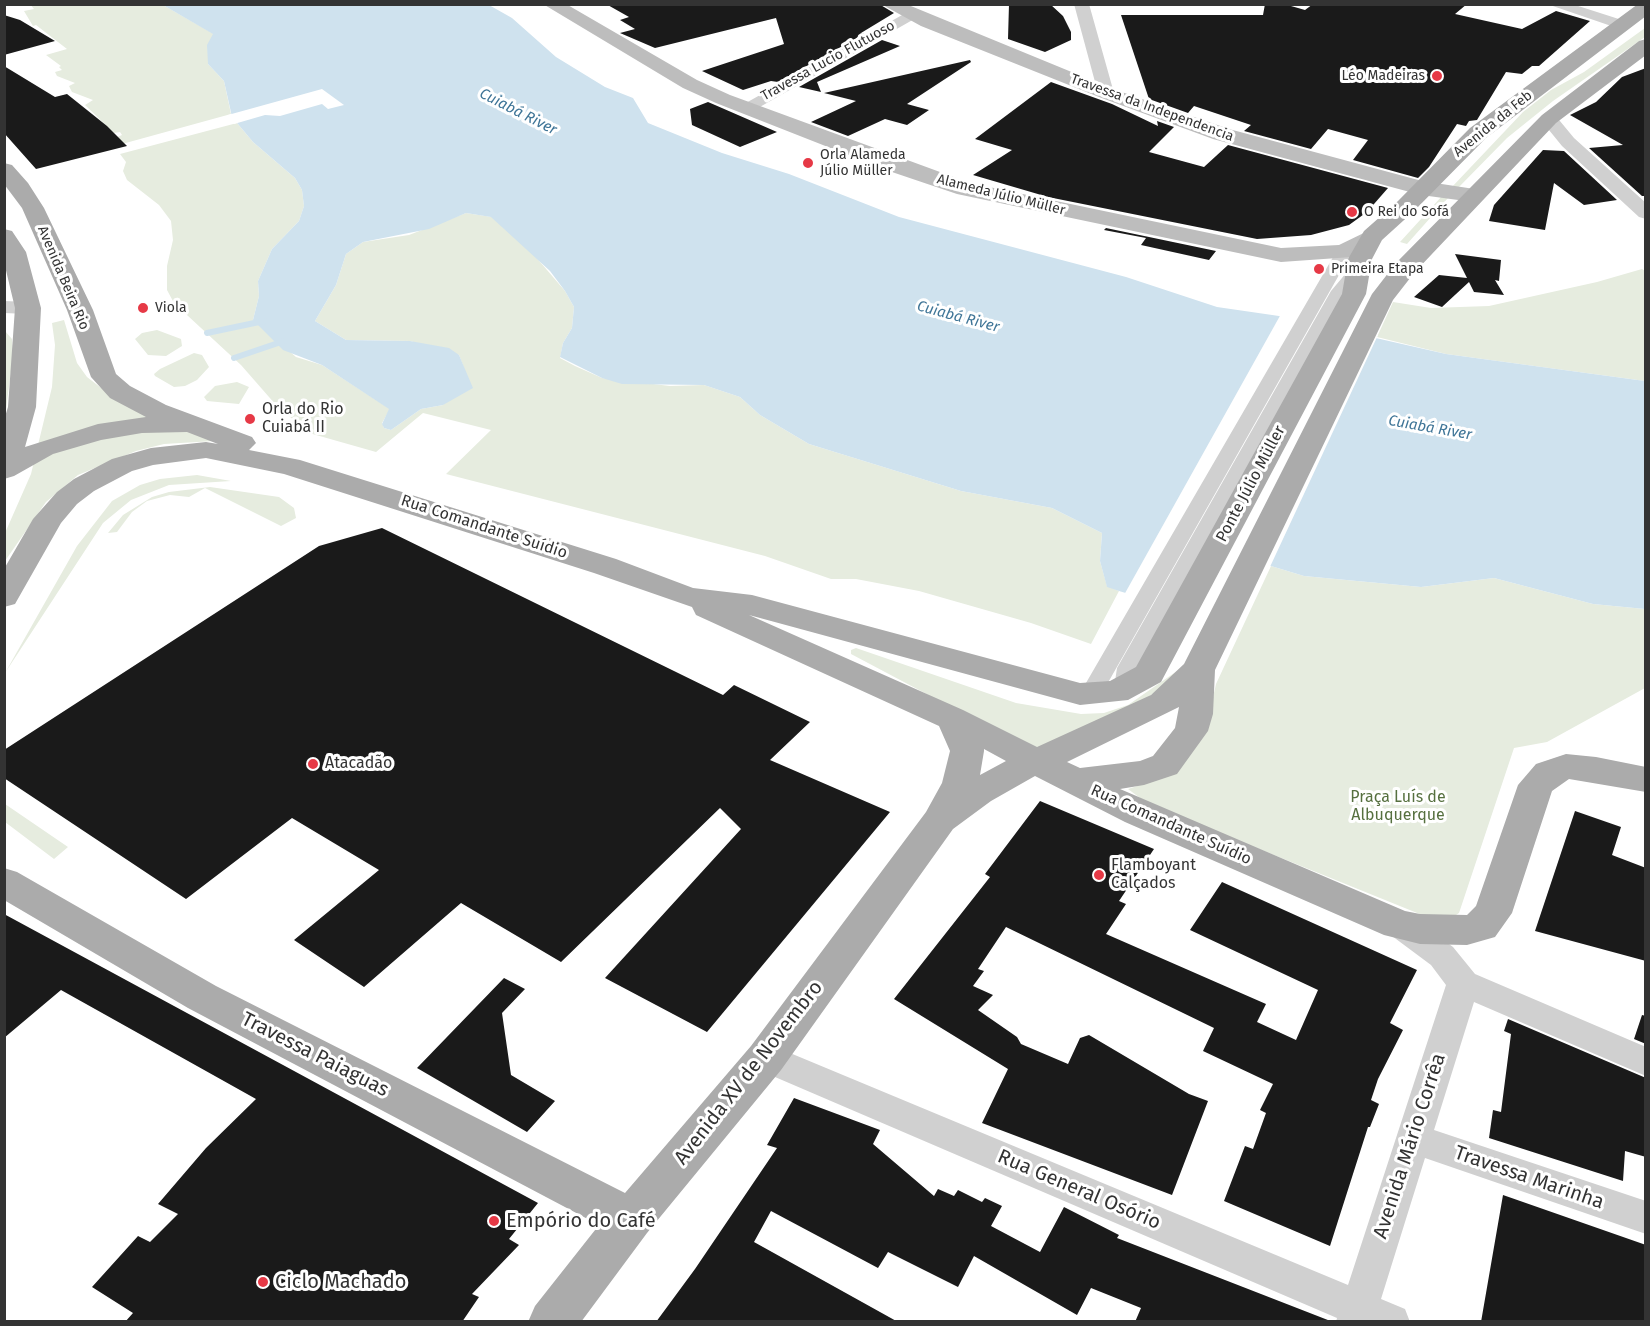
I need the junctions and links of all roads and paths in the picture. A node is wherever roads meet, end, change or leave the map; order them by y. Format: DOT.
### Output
graph roads {
  1 [pos="552,4"];
  2 [pos="890,4"];
  3 [pos="1081,4"];
  4 [pos="1554,4"];
  5 [pos="1646,7"];
  6 [pos="911,15"];
  7 [pos="1620,24"];
  8 [pos="1646,45"];
  9 [pos="1106,93"];
  10 [pos="745,108"];
  11 [pos="1549,119"];
  12 [pos="1529,138"];
  13 [pos="1568,142"];
  14 [pos="4,170"];
  15 [pos="1421,188"];
  16 [pos="1473,195"];
  17 [pos="1646,213"];
  18 [pos="4,236"];
  19 [pos="1372,236"];
  20 [pos="1350,282"];
  21 [pos="16,308"];
  22 [pos="104,377"];
  23 [pos="195,426"];
  24 [pos="278,463"];
  25 [pos="4,469"];
  26 [pos="4,597"];
  27 [pos="688,597"];
  28 [pos="1198,670"];
  29 [pos="1134,677"];
  30 [pos="1090,695"];
  31 [pos="951,718"];
  32 [pos="1120,724"];
  33 [pos="1035,763"];
  34 [pos="1646,780"];
  35 [pos="1093,786"];
  36 [pos="978,792"];
  37 [pos="940,820"];
  38 [pos="4,882"];
  39 [pos="1398,924"];
  40 [pos="1464,983"];
  41 [pos="766,1058"];
  42 [pos="1646,1062"];
  43 [pos="1413,1138"];
  44 [pos="1646,1218"];
  45 [pos="631,1219"];
  46 [pos="1368,1317"];
  47 [pos="552,1322"];
  1 -- 10 [label="main road, Alameda Júlio Müller"];
  2 -- 6 [label="main road, Travessa da Independencia"];
  3 -- 9 [label="street"];
  4 -- 7 [label="street"];
  5 -- 7 [label="main road, Avenida da Feb"];
  6 -- 9 [label="main road, Travessa da Independencia"];
  6 -- 10 [label="street, Travessa Lucio Flutuoso"];
  7 -- 15 [label="main road, Avenida da Feb"];
  8 -- 11 [label="main road, Avenida da Feb"];
  9 -- 15 [label="main road, Travessa da Independencia"];
  10 -- 20 [label="main road, Alameda Júlio Müller"];
  11 -- 12 [label="main road, Avenida da Feb"];
  11 -- 13 [label="street"];
  12 -- 13 [label="street"];
  12 -- 16 [label="main road, Avenida da Feb"];
  13 -- 17 [label="street"];
  14 -- 22 [label="main road, Avenida Beira Rio"];
  15 -- 16 [label="main road, Travessa da Independencia"];
  15 -- 19 [label="main road, Avenida da Feb"];
  16 -- 20 [label="main road, Avenida da Feb"];
  18 -- 21 [label="main road"];
  19 -- 20 [label="main road, Alameda Júlio Müller"];
  20 -- 28 [label="main road, Ponte Júlio Müller"];
  20 -- 29 [label="main road, Ponte Júlio Müller"];
  20 -- 30 [label="street"];
  21 -- 22 [label="main road"];
  21 -- 25 [label="main road"];
  22 -- 23 [label="main road"];
  23 -- 24 [label="main road"];
  23 -- 25 [label="main road"];
  24 -- 26 [label="main road"];
  24 -- 27 [label="main road, Rua Comandante Suídio"];
  27 -- 30 [label="main road, Rua Comandante Suídio"];
  27 -- 31 [label="main road, Rua Comandante Suídio"];
  28 -- 32 [label="main road"];
  28 -- 35 [label="main road"];
  29 -- 30 [label="main road, Rua Comandante Suídio"];
  31 -- 33 [label="main road, Rua Comandante Suídio"];
  31 -- 37 [label="main road"];
  32 -- 33 [label="main road"];
  32 -- 35 [label="main road"];
  33 -- 35 [label="main road, Rua Comandante Suídio"];
  33 -- 36 [label="main road"];
  34 -- 39 [label="main road"];
  35 -- 36 [label="main road"];
  35 -- 39 [label="main road, Rua Comandante Suídio"];
  36 -- 37 [label="main road"];
  37 -- 41 [label="main road, Avenida XV de Novembro"];
  38 -- 45 [label="main road, Travessa Paiaguas"];
  39 -- 40 [label="street, Rua Comandante Suídio"];
  40 -- 42 [label="street, Rua Comandante Suídio"];
  40 -- 43 [label="street, Avenida Mário Corrêa"];
  41 -- 45 [label="main road, Avenida XV de Novembro"];
  41 -- 46 [label="street, Rua General Osório"];
  43 -- 44 [label="street, Travessa Marinha"];
  43 -- 46 [label="street, Avenida Mário Corrêa"];
  45 -- 47 [label="main road, Avenida XV de Novembro"];
}
